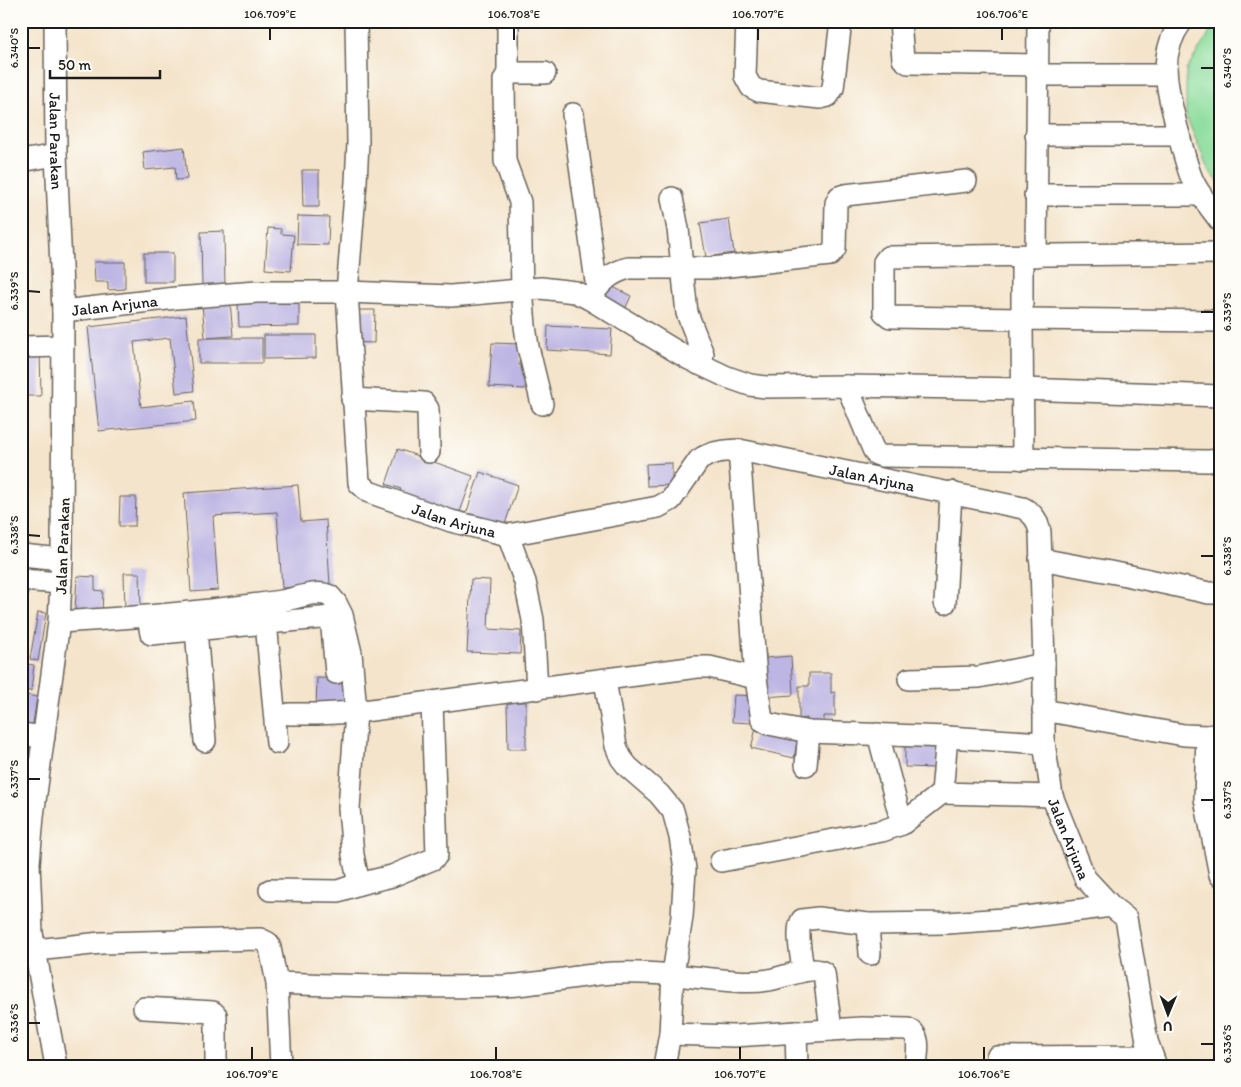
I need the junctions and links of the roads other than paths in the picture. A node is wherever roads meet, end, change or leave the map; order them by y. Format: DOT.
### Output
graph roads {
  1 [pos="55,21"];
  2 [pos="356,21"];
  3 [pos="508,21"];
  4 [pos="748,21"];
  5 [pos="841,21"];
  6 [pos="900,21"];
  7 [pos="1038,21"];
  8 [pos="1182,21"];
  9 [pos="1037,70"];
  10 [pos="508,72"];
  11 [pos="545,73"];
  12 [pos="1165,75"];
  13 [pos="573,114"];
  14 [pos="1036,135"];
  15 [pos="1179,135"];
  16 [pos="56,155"];
  17 [pos="21,161"];
  18 [pos="966,181"];
  19 [pos="1035,195"];
  20 [pos="1201,195"];
  21 [pos="672,198"];
  22 [pos="1220,221"];
  23 [pos="1220,254"];
  24 [pos="1029,256"];
  25 [pos="683,269"];
  26 [pos="522,289"];
  27 [pos="347,292"];
  28 [pos="592,293"];
  29 [pos="63,311"];
  30 [pos="1022,319"];
  31 [pos="1220,321"];
  32 [pos="63,346"];
  33 [pos="21,347"];
  34 [pos="699,364"];
  35 [pos="847,386"];
  36 [pos="1022,389"];
  37 [pos="1220,396"];
  38 [pos="352,399"];
  39 [pos="542,404"];
  40 [pos="739,450"];
  41 [pos="429,452"];
  42 [pos="1024,459"];
  43 [pos="1220,460"];
  44 [pos="951,492"];
  45 [pos="508,535"];
  46 [pos="21,555"];
  47 [pos="62,559"];
  48 [pos="1040,559"];
  49 [pos="21,580"];
  50 [pos="61,583"];
  51 [pos="1220,593"];
  52 [pos="945,603"];
  53 [pos="148,617"];
  54 [pos="59,622"];
  55 [pos="266,622"];
  56 [pos="196,628"];
  57 [pos="1044,664"];
  58 [pos="336,673"];
  59 [pos="756,678"];
  60 [pos="909,678"];
  61 [pos="604,680"];
  62 [pos="538,689"];
  63 [pos="432,702"];
  64 [pos="1044,710"];
  65 [pos="356,712"];
  66 [pos="289,714"];
  67 [pos="809,732"];
  68 [pos="21,734"];
  69 [pos="878,734"];
  70 [pos="1213,735"];
  71 [pos="44,737"];
  72 [pos="947,737"];
  73 [pos="205,741"];
  74 [pos="277,743"];
  75 [pos="1044,743"];
  76 [pos="806,764"];
  77 [pos="942,793"];
  78 [pos="1052,796"];
  79 [pos="902,824"];
  80 [pos="721,861"];
  81 [pos="25,863"];
  82 [pos="1220,875"];
  83 [pos="359,884"];
  84 [pos="270,890"];
  85 [pos="1111,906"];
  86 [pos="868,924"];
  87 [pos="36,950"];
  88 [pos="870,954"];
  89 [pos="804,971"];
  90 [pos="673,974"];
  91 [pos="277,983"];
  92 [pos="144,1008"];
  93 [pos="831,1030"];
  94 [pos="796,1032"];
  95 [pos="670,1034"];
  96 [pos="997,1057"];
  97 [pos="1154,1061"];
  98 [pos="56,1066"];
  99 [pos="216,1066"];
  100 [pos="281,1066"];
  101 [pos="664,1066"];
  102 [pos="797,1066"];
  103 [pos="916,1066"];
  1 -- 16 [label="street, Jalan Parakan"];
  2 -- 27 [label="street"];
  3 -- 10 [label="street"];
  4 -- 5 [label="street"];
  6 -- 9 [label="street"];
  7 -- 9 [label="street"];
  8 -- 12 [label="street"];
  9 -- 12 [label="street"];
  9 -- 14 [label="street"];
  10 -- 11 [label="street"];
  10 -- 26 [label="street"];
  12 -- 15 [label="street"];
  13 -- 28 [label="street"];
  14 -- 15 [label="street"];
  14 -- 19 [label="street"];
  15 -- 20 [label="street"];
  16 -- 17 [label="street"];
  16 -- 29 [label="street, Jalan Parakan"];
  18 -- 25 [label="street"];
  19 -- 20 [label="street"];
  19 -- 24 [label="street"];
  20 -- 22 [label="street"];
  21 -- 25 [label="street"];
  23 -- 24 [label="street"];
  24 -- 30 [label="street"];
  24 -- 30 [label="street"];
  25 -- 28 [label="street"];
  25 -- 34 [label="street"];
  26 -- 27 [label="street, Jalan Arjuna"];
  26 -- 28 [label="street, Jalan Arjuna"];
  26 -- 39 [label="street"];
  27 -- 29 [label="street, Jalan Arjuna"];
  27 -- 38 [label="street, Jalan Arjuna"];
  28 -- 34 [label="street, Jalan Arjuna"];
  29 -- 32 [label="street, Jalan Parakan"];
  30 -- 31 [label="street"];
  30 -- 36 [label="street"];
  32 -- 33 [label="street"];
  32 -- 47 [label="street, Jalan Parakan"];
  34 -- 35 [label="street, Jalan Arjuna"];
  35 -- 36 [label="street, Jalan Arjuna"];
  35 -- 42 [label="street"];
  36 -- 37 [label="street, Jalan Arjuna"];
  36 -- 42 [label="street"];
  38 -- 41 [label="street"];
  38 -- 45 [label="street, Jalan Arjuna"];
  40 -- 44 [label="street, Jalan Arjuna"];
  40 -- 45 [label="street, Jalan Arjuna"];
  40 -- 59 [label="street"];
  42 -- 43 [label="street"];
  44 -- 48 [label="street, Jalan Arjuna"];
  44 -- 52 [label="street"];
  45 -- 62 [label="street"];
  46 -- 47 [label="street"];
  47 -- 50 [label="street, Jalan Parakan"];
  48 -- 51 [label="street"];
  48 -- 57 [label="street, Jalan Arjuna"];
  49 -- 50 [label="street"];
  50 -- 54 [label="street, Jalan Parakan"];
  53 -- 54 [label="street"];
  53 -- 56 [label="street"];
  53 -- 65 [label="street"];
  54 -- 81 [label="street, Jalan Parakan"];
  55 -- 56 [label="street"];
  55 -- 58 [label="street"];
  55 -- 74 [label="street"];
  56 -- 73 [label="street"];
  57 -- 60 [label="street"];
  57 -- 64 [label="street, Jalan Arjuna"];
  59 -- 61 [label="street"];
  59 -- 67 [label="street"];
  61 -- 62 [label="street"];
  61 -- 90 [label="street"];
  62 -- 63 [label="street"];
  63 -- 65 [label="street"];
  63 -- 83 [label="street"];
  64 -- 70 [label="street"];
  64 -- 75 [label="street, Jalan Arjuna"];
  65 -- 66 [label="street"];
  65 -- 83 [label="street"];
  67 -- 69 [label="street"];
  67 -- 76 [label="street"];
  68 -- 71 [label="street"];
  69 -- 72 [label="street"];
  69 -- 79 [label="street"];
  70 -- 82 [label="street"];
  72 -- 75 [label="street"];
  72 -- 77 [label="street"];
  75 -- 78 [label="street, Jalan Arjuna"];
  77 -- 78 [label="street"];
  77 -- 79 [label="street"];
  78 -- 85 [label="street, Jalan Arjuna"];
  79 -- 80 [label="street"];
  81 -- 87 [label="street, Jalan Parakan"];
  83 -- 84 [label="street"];
  85 -- 86 [label="street"];
  85 -- 97 [label="street, Jalan Arjuna"];
  86 -- 88 [label="street"];
  86 -- 89 [label="street"];
  87 -- 91 [label="street"];
  87 -- 98 [label="street, Jalan Parakan"];
  89 -- 90 [label="street"];
  89 -- 93 [label="street"];
  90 -- 91 [label="street"];
  90 -- 95 [label="street"];
  91 -- 100 [label="street"];
  92 -- 99 [label="street"];
  93 -- 94 [label="street"];
  93 -- 103 [label="street"];
  94 -- 95 [label="street"];
  94 -- 102 [label="street"];
  95 -- 101 [label="street"];
  96 -- 97 [label="street"];
}
